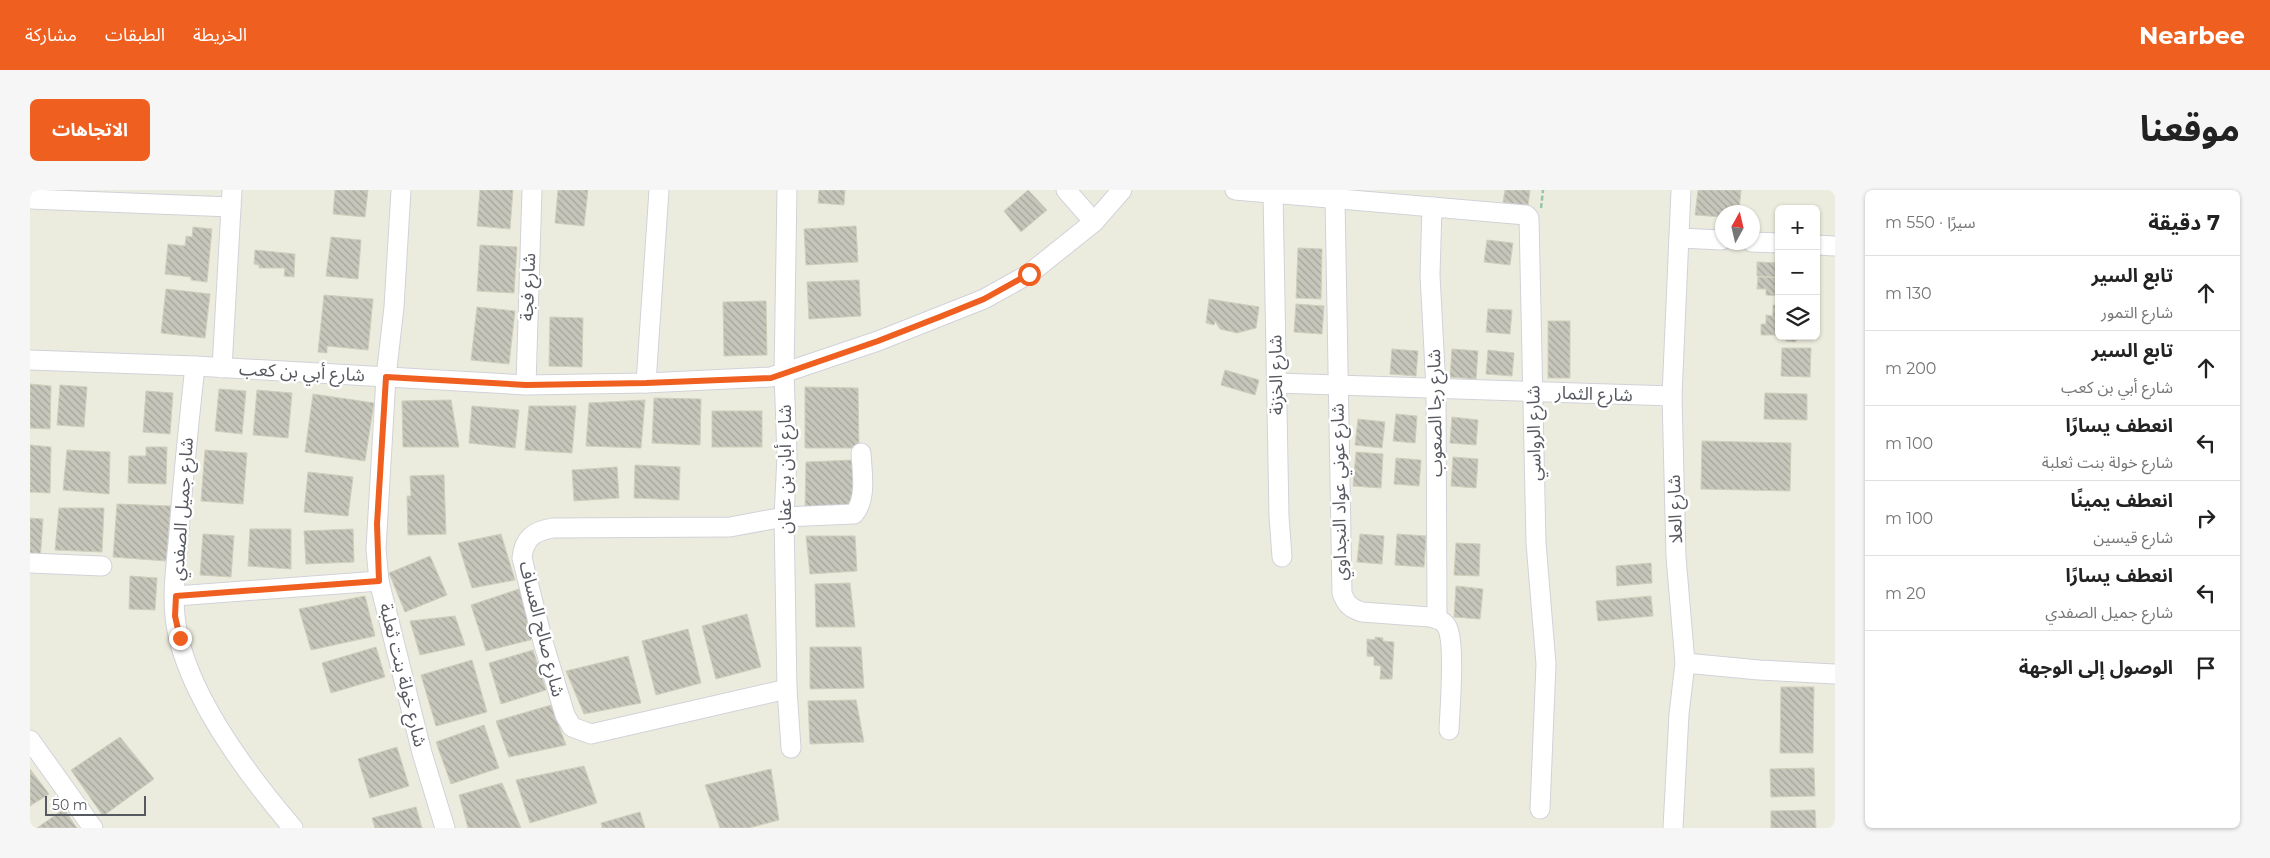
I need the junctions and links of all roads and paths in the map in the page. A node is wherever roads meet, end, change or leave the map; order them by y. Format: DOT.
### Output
graph roads {
  1 [pos="401,190"];
  2 [pos="532,190"];
  3 [pos="659,190"];
  4 [pos="787,190"];
  5 [pos="1066,190"];
  6 [pos="1122,190"];
  7 [pos="1235,190"];
  8 [pos="1391,190"];
  9 [pos="1681,190"];
  10 [pos="1273,193"];
  11 [pos="30,199"];
  12 [pos="232,199"];
  13 [pos="1335,199"];
  14 [pos="1370,202"];
  15 [pos="1432,207"];
  16 [pos="1094,222"];
  17 [pos="1679,238"];
  18 [pos="1715,240"];
  19 [pos="1760,242"];
  20 [pos="1775,243"];
  21 [pos="1820,245"];
  22 [pos="1835,246"];
  23 [pos="30,360"];
  24 [pos="195,366"];
  25 [pos="222,368"];
  26 [pos="784,374"];
  27 [pos="386,377"];
  28 [pos="646,383"];
  29 [pos="1276,383"];
  30 [pos="1337,384"];
  31 [pos="526,385"];
  32 [pos="1436,389"];
  33 [pos="1533,391"];
  34 [pos="1672,396"];
  35 [pos="861,453"];
  36 [pos="784,517"];
  37 [pos="1282,557"];
  38 [pos="30,562"];
  39 [pos="102,566"];
  40 [pos="379,581"];
  41 [pos="176,596"];
  42 [pos="1437,619"];
  43 [pos="1685,664"];
  44 [pos="1835,674"];
  45 [pos="787,689"];
  46 [pos="1449,730"];
  47 [pos="30,740"];
  48 [pos="792,748"];
  49 [pos="1540,809"];
  50 [pos="93,828"];
  51 [pos="293,828"];
  52 [pos="445,828"];
  53 [pos="1673,828"];
  1 -- 27 [label="street, شارع خولة بنت ثعلبة"];
  2 -- 31 [label="street, شارع فجة"];
  3 -- 28 [label="street"];
  4 -- 26 [label="street, شارع أبان بن عفان"];
  5 -- 16 [label="street"];
  6 -- 16 [label="street, شارع أبي بن كعب"];
  7 -- 10 [label="street, شارع الرواسي"];
  8 -- 14 [label="street"];
  9 -- 17 [label="street, شارع العلا"];
  10 -- 13 [label="street, شارع الرواسي"];
  10 -- 29 [label="street, شارع الخزنة"];
  11 -- 12 [label="street"];
  12 -- 25 [label="street"];
  13 -- 14 [label="street, شارع الرواسي"];
  13 -- 30 [label="street, شارع عوني عواد النجداوي"];
  14 -- 15 [label="street, شارع الرواسي"];
  15 -- 32 [label="street, شارع رجا الصعوب"];
  15 -- 33 [label="street, شارع الرواسي"];
  16 -- 26 [label="street, شارع أبي بن كعب"];
  17 -- 18 [label="street"];
  17 -- 34 [label="street, شارع العلا"];
  19 -- 20 [label="street"];
  21 -- 22 [label="street"];
  23 -- 24 [label="street, شارع أبي بن كعب"];
  24 -- 25 [label="street, شارع أبي بن كعب"];
  24 -- 41 [label="street, شارع جميل الصفدي"];
  25 -- 27 [label="street, شارع أبي بن كعب"];
  26 -- 28 [label="street, شارع أبي بن كعب"];
  26 -- 36 [label="street, شارع أبان بن عفان"];
  27 -- 31 [label="street, شارع أبي بن كعب"];
  27 -- 40 [label="street, شارع خولة بنت ثعلبة"];
  28 -- 31 [label="street, شارع أبي بن كعب"];
  29 -- 30 [label="street, شارع الثمار"];
  29 -- 37 [label="street, شارع الخزنة"];
  30 -- 32 [label="street, شارع الثمار"];
  30 -- 42 [label="street, شارع عوني عواد النجداوي"];
  32 -- 33 [label="street, شارع الثمار"];
  32 -- 42 [label="street, شارع رجا الصعوب"];
  33 -- 34 [label="street, شارع الثمار"];
  33 -- 49 [label="street, شارع الرواسي"];
  34 -- 43 [label="street, شارع العلا"];
  35 -- 36 [label="street, شارع صالح العساف"];
  36 -- 45 [label="street, شارع أبان بن عفان"];
  36 -- 45 [label="street, شارع صالح العساف"];
  38 -- 39 [label="street"];
  40 -- 41 [label="street"];
  40 -- 52 [label="street, شارع خولة بنت ثعلبة"];
  41 -- 51 [label="street, شارع جميل الصفدي"];
  42 -- 46 [label="street"];
  43 -- 44 [label="street"];
  43 -- 53 [label="street, شارع العلا"];
  45 -- 48 [label="street, شارع أبان بن عفان"];
  47 -- 50 [label="street"];
}
